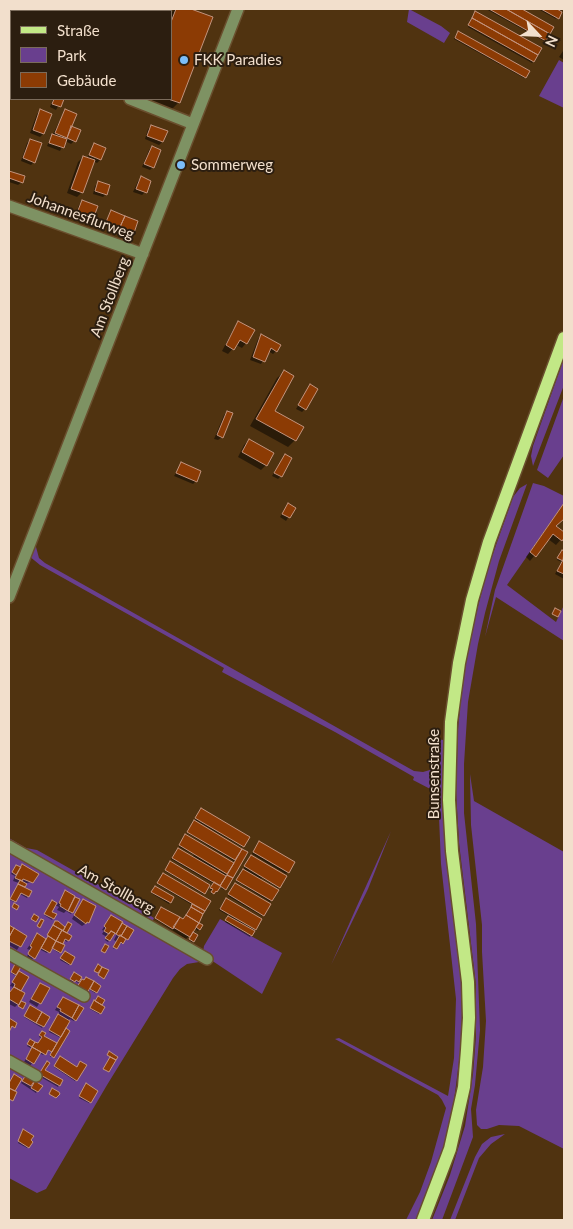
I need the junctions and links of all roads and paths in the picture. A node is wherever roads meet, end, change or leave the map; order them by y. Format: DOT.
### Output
graph roads {
  1 [pos="238,9"];
  2 [pos="133,100"];
  3 [pos="193,124"];
  4 [pos="9,206"];
  5 [pos="143,254"];
  6 [pos="564,338"];
  7 [pos="9,597"];
  8 [pos="9,846"];
  9 [pos="9,954"];
  10 [pos="207,959"];
  11 [pos="84,996"];
  12 [pos="9,1061"];
  13 [pos="36,1076"];
  14 [pos="423,1220"];
  1 -- 3 [label="street, Am Stollberg"];
  2 -- 3 [label="street"];
  3 -- 5 [label="street, Am Stollberg"];
  4 -- 5 [label="street, Johannesflurweg"];
  5 -- 7 [label="street, Am Stollberg"];
  6 -- 14 [label="main road, Bunsenstraße"];
  8 -- 10 [label="street, Am Stollberg"];
  9 -- 11 [label="street"];
  12 -- 13 [label="street"];
}
